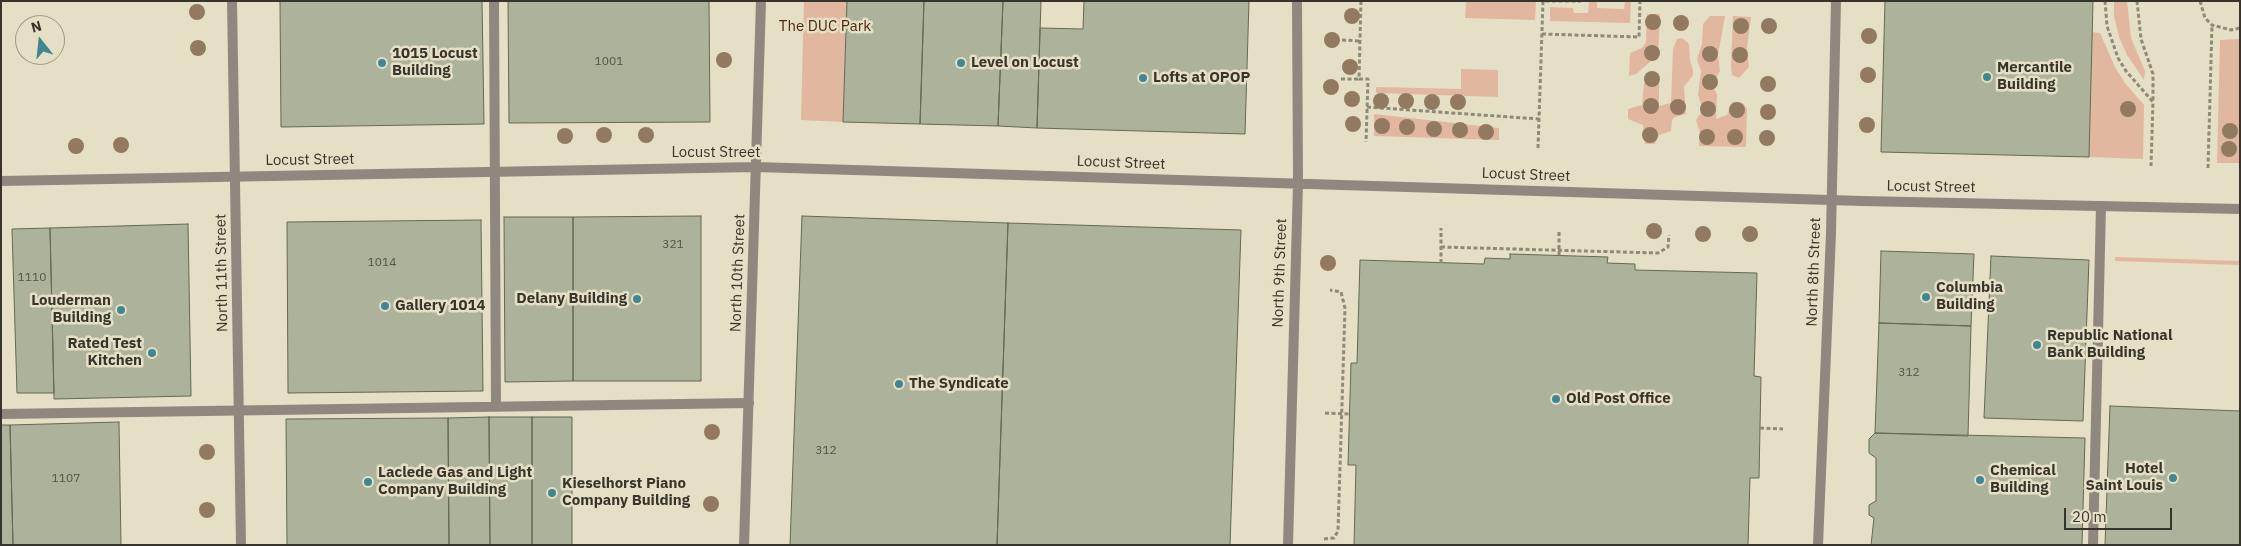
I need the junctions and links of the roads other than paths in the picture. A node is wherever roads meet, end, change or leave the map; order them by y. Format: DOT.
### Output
graph roads {
  1 [pos="232,1"];
  2 [pos="494,1"];
  3 [pos="761,1"];
  4 [pos="1297,1"];
  5 [pos="1836,1"];
  6 [pos="756,167"];
  7 [pos="495,170"];
  8 [pos="235,176"];
  9 [pos="1,181"];
  10 [pos="1298,184"];
  11 [pos="1832,200"];
  12 [pos="2101,206"];
  13 [pos="2240,209"];
  14 [pos="749,403"];
  15 [pos="496,407"];
  16 [pos="239,411"];
  17 [pos="1,414"];
  18 [pos="241,545"];
  19 [pos="744,545"];
  20 [pos="1288,545"];
  21 [pos="1818,545"];
  22 [pos="2093,545"];
  1 -- 8 [label="street, North 11th Street"];
  2 -- 7 [label="street"];
  3 -- 6 [label="street, North 10th Street"];
  4 -- 10 [label="street, North 9th Street"];
  5 -- 11 [label="street, North 8th Street"];
  6 -- 7 [label="street, Locust Street"];
  6 -- 10 [label="street, Locust Street"];
  6 -- 14 [label="street, North 10th Street"];
  7 -- 8 [label="street, Locust Street"];
  7 -- 15 [label="street"];
  8 -- 9 [label="street, Locust Street"];
  8 -- 16 [label="street, North 11th Street"];
  10 -- 11 [label="street, Locust Street"];
  10 -- 20 [label="street, North 9th Street"];
  11 -- 12 [label="street, Locust Street"];
  11 -- 21 [label="street, North 8th Street"];
  12 -- 13 [label="street, Locust Street"];
  12 -- 22 [label="street"];
  14 -- 15 [label="street"];
  14 -- 19 [label="street, North 10th Street"];
  15 -- 16 [label="street"];
  16 -- 17 [label="street"];
  16 -- 18 [label="street, North 11th Street"];
}
